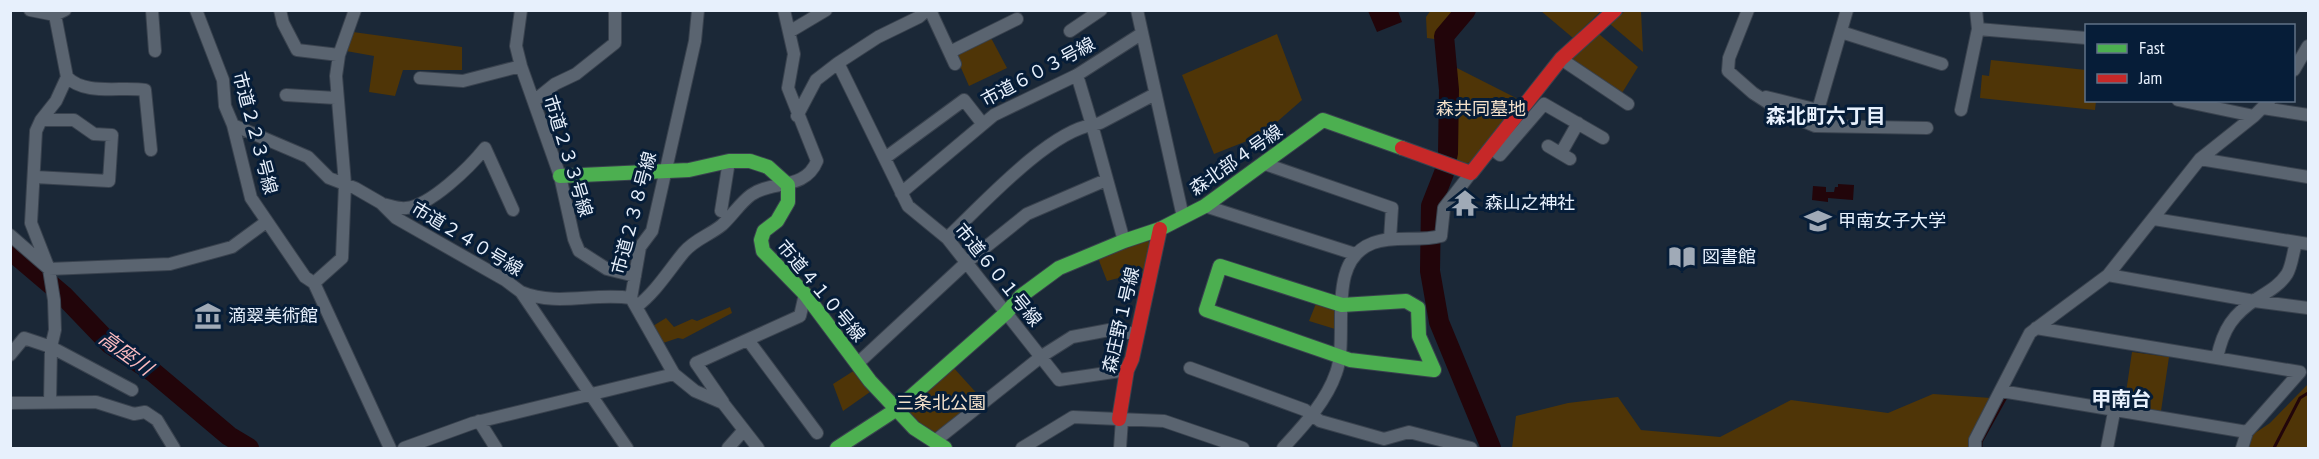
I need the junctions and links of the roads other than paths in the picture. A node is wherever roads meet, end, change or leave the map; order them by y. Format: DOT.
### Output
graph roads {
  1 [pos="30,10"];
  2 [pos="152,10"];
  3 [pos="196,10"];
  4 [pos="280,10"];
  5 [pos="355,10"];
  6 [pos="521,10"];
  7 [pos="615,10"];
  8 [pos="698,10"];
  9 [pos="784,10"];
  10 [pos="826,10"];
  11 [pos="928,10"];
  12 [pos="1101,10"];
  13 [pos="1137,10"];
  14 [pos="1615,10"];
  15 [pos="1748,10"];
  16 [pos="1847,10"];
  17 [pos="1974,11"];
  18 [pos="60,13"];
  19 [pos="1017,19"];
  20 [pos="1978,29"];
  21 [pos="1070,31"];
  22 [pos="789,32"];
  23 [pos="1842,32"];
  24 [pos="1141,34"];
  25 [pos="2085,38"];
  26 [pos="2308,50"];
  27 [pos="155,51"];
  28 [pos="950,52"];
  29 [pos="339,55"];
  30 [pos="1561,59"];
  31 [pos="838,63"];
  32 [pos="955,64"];
  33 [pos="1942,64"];
  34 [pos="521,66"];
  35 [pos="2295,69"];
  36 [pos="1077,75"];
  37 [pos="67,77"];
  38 [pos="420,78"];
  39 [pos="1753,93"];
  40 [pos="1155,94"];
  41 [pos="286,95"];
  42 [pos="336,98"];
  43 [pos="534,101"];
  44 [pos="2199,102"];
  45 [pos="1628,104"];
  46 [pos="2262,108"];
  47 [pos="1961,110"];
  48 [pos="2308,115"];
  49 [pos="797,116"];
  50 [pos="41,120"];
  51 [pos="982,123"];
  52 [pos="1578,123"];
  53 [pos="233,125"];
  54 [pos="1092,125"];
  55 [pos="1927,128"];
  56 [pos="1603,138"];
  57 [pos="1548,146"];
  58 [pos="1491,148"];
  59 [pos="150,150"];
  60 [pos="885,158"];
  61 [pos="2200,159"];
  62 [pos="729,161"];
  63 [pos="1265,164"];
  64 [pos="665,171"];
  65 [pos="1467,171"];
  66 [pos="560,176"];
  67 [pos="35,177"];
  68 [pos="2308,177"];
  69 [pos="1106,180"];
  70 [pos="345,184"];
  71 [pos="788,185"];
  72 [pos="901,193"];
  73 [pos="381,203"];
  74 [pos="1205,206"];
  75 [pos="513,210"];
  76 [pos="721,211"];
  77 [pos="1183,217"];
  78 [pos="2154,219"];
  79 [pos="266,222"];
  80 [pos="1160,229"];
  81 [pos="10,235"];
  82 [pos="948,237"];
  83 [pos="1390,239"];
  84 [pos="1124,240"];
  85 [pos="2302,243"];
  86 [pos="1355,254"];
  87 [pos="967,262"];
  88 [pos="49,273"];
  89 [pos="2108,275"];
  90 [pos="635,276"];
  91 [pos="314,283"];
  92 [pos="522,292"];
  93 [pos="805,294"];
  94 [pos="2254,301"];
  95 [pos="633,302"];
  96 [pos="1342,305"];
  97 [pos="2308,308"];
  98 [pos="1006,313"];
  99 [pos="2036,328"];
  100 [pos="1136,334"];
  101 [pos="748,340"];
  102 [pos="51,347"];
  103 [pos="10,355"];
  104 [pos="1339,355"];
  105 [pos="1042,356"];
  106 [pos="2217,358"];
  107 [pos="857,364"];
  108 [pos="1190,368"];
  109 [pos="1127,370"];
  110 [pos="674,374"];
  111 [pos="2001,391"];
  112 [pos="591,396"];
  113 [pos="10,403"];
  114 [pos="50,403"];
  115 [pos="723,403"];
  116 [pos="897,409"];
  117 [pos="2114,412"];
  118 [pos="1312,415"];
  119 [pos="1121,419"];
  120 [pos="479,421"];
  121 [pos="744,430"];
  122 [pos="2247,432"];
  123 [pos="817,433"];
  124 [pos="940,445"];
  125 [pos="174,448"];
  126 [pos="390,448"];
  127 [pos="404,448"];
  128 [pos="496,448"];
  129 [pos="627,448"];
  130 [pos="728,448"];
  131 [pos="758,448"];
  132 [pos="837,448"];
  133 [pos="1022,448"];
  134 [pos="1120,448"];
  135 [pos="1242,448"];
  136 [pos="1283,448"];
  137 [pos="1471,448"];
  138 [pos="1975,448"];
  139 [pos="2107,448"];
  140 [pos="2242,448"];
  1 -- 18 [label="street"];
  2 -- 27 [label="street"];
  3 -- 53 [label="street, 市道２２３号線"];
  4 -- 29 [label="street"];
  5 -- 29 [label="street"];
  6 -- 34 [label="street, 市道２３３号線"];
  7 -- 43 [label="street"];
  8 -- 64 [label="street, 市道２３８号線"];
  9 -- 22 [label="street"];
  10 -- 22 [label="street"];
  11 -- 28 [label="street"];
  11 -- 31 [label="street"];
  12 -- 21 [label="street"];
  13 -- 24 [label="street, 森北部４号線"];
  14 -- 30 [label="street"];
  15 -- 39 [label="street"];
  16 -- 23 [label="street"];
  17 -- 20 [label="street"];
  18 -- 37 [label="street"];
  19 -- 28 [label="street"];
  20 -- 25 [label="street"];
  20 -- 47 [label="street"];
  22 -- 49 [label="street"];
  23 -- 33 [label="street"];
  23 -- 39 [label="street"];
  24 -- 36 [label="street, 市道６０３号線"];
  24 -- 40 [label="street, 森北部４号線"];
  26 -- 35 [label="street"];
  28 -- 32 [label="street"];
  29 -- 42 [label="street"];
  30 -- 45 [label="street"];
  30 -- 58 [label="street"];
  31 -- 49 [label="street"];
  31 -- 60 [label="street, 市道６０１号線"];
  34 -- 38 [label="street"];
  34 -- 43 [label="street, 市道２３３号線"];
  36 -- 51 [label="street, 市道６０３号線"];
  36 -- 54 [label="street"];
  37 -- 50 [label="street"];
  37 -- 59 [label="street"];
  39 -- 55 [label="street"];
  40 -- 54 [label="street"];
  40 -- 77 [label="street, 森北部４号線"];
  41 -- 42 [label="street"];
  42 -- 70 [label="street"];
  43 -- 66 [label="street, 市道２３３号線"];
  44 -- 46 [label="street"];
  46 -- 48 [label="street"];
  46 -- 61 [label="street"];
  49 -- 71 [label="street"];
  50 -- 67 [label="street"];
  50 -- 67 [label="street"];
  51 -- 60 [label="street"];
  51 -- 72 [label="street, 市道６０３号線"];
  52 -- 56 [label="street"];
  52 -- 57 [label="street"];
  52 -- 58 [label="street"];
  53 -- 70 [label="street, 市道２４０号線"];
  53 -- 79 [label="street, 市道２２３号線"];
  54 -- 69 [label="street"];
  54 -- 82 [label="street"];
  58 -- 65 [label="street"];
  60 -- 72 [label="street, 市道６０１号線"];
  61 -- 68 [label="street"];
  61 -- 78 [label="street"];
  62 -- 64 [label="street"];
  62 -- 71 [label="street"];
  62 -- 76 [label="street"];
  63 -- 65 [label="street, 森北部４号線"];
  63 -- 74 [label="street, 森北部４号線"];
  63 -- 83 [label="street"];
  64 -- 66 [label="street"];
  64 -- 90 [label="street, 市道２３８号線"];
  65 -- 83 [label="street"];
  66 -- 90 [label="street, 市道２３３号線"];
  67 -- 88 [label="street"];
  69 -- 84 [label="street"];
  69 -- 87 [label="street"];
  70 -- 73 [label="street, 市道２４０号線"];
  70 -- 91 [label="street"];
  71 -- 93 [label="street, 市道４１０号線"];
  71 -- 95 [label="street"];
  72 -- 82 [label="street, 市道６０１号線"];
  73 -- 75 [label="street"];
  73 -- 92 [label="street, 市道２４０号線"];
  74 -- 77 [label="street, 森北部４号線"];
  74 -- 86 [label="street"];
  77 -- 80 [label="street"];
  78 -- 85 [label="street"];
  78 -- 89 [label="street"];
  79 -- 88 [label="street"];
  79 -- 91 [label="street, 市道２２３号線"];
  80 -- 84 [label="street"];
  80 -- 100 [label="street, 森庄野１号線"];
  81 -- 88 [label="street"];
  82 -- 87 [label="street, 市道６０１号線"];
  83 -- 86 [label="street"];
  84 -- 98 [label="street"];
  85 -- 94 [label="street"];
  86 -- 96 [label="street"];
  87 -- 98 [label="street, 市道６０１号線"];
  87 -- 107 [label="street"];
  88 -- 102 [label="street"];
  89 -- 94 [label="street"];
  89 -- 99 [label="street"];
  90 -- 95 [label="street, 市道２３８号線"];
  91 -- 126 [label="street, 市道２２３号線"];
  92 -- 95 [label="street"];
  92 -- 112 [label="street, 市道２４０号線"];
  93 -- 101 [label="street"];
  93 -- 107 [label="street, 市道４１０号線"];
  94 -- 97 [label="street"];
  94 -- 106 [label="street"];
  95 -- 110 [label="street"];
  96 -- 104 [label="street"];
  96 -- 104 [label="street"];
  96 -- 104 [label="street"];
  98 -- 105 [label="street, 市道６０１号線"];
  98 -- 116 [label="street"];
  99 -- 106 [label="street"];
  99 -- 111 [label="street"];
  100 -- 105 [label="street"];
  100 -- 109 [label="street, 森庄野１号線"];
  101 -- 115 [label="street"];
  101 -- 123 [label="street"];
  102 -- 102 [label="street"];
  102 -- 103 [label="street"];
  102 -- 114 [label="street"];
  104 -- 118 [label="street"];
  105 -- 109 [label="street, 市道６０１号線"];
  105 -- 124 [label="street"];
  106 -- 122 [label="street"];
  107 -- 116 [label="street, 市道４１０号線"];
  108 -- 118 [label="street"];
  109 -- 119 [label="street, 森庄野１号線"];
  110 -- 112 [label="street"];
  110 -- 115 [label="street"];
  111 -- 117 [label="street"];
  111 -- 138 [label="street"];
  112 -- 120 [label="street"];
  112 -- 129 [label="street, 市道２４０号線"];
  113 -- 114 [label="street"];
  114 -- 125 [label="street"];
  115 -- 121 [label="street"];
  116 -- 124 [label="street, 市道４１０号線"];
  116 -- 132 [label="street"];
  117 -- 122 [label="street"];
  117 -- 139 [label="street"];
  118 -- 136 [label="street"];
  118 -- 137 [label="street"];
  119 -- 133 [label="street"];
  119 -- 134 [label="street"];
  119 -- 135 [label="street"];
  120 -- 127 [label="street"];
  120 -- 128 [label="street"];
  121 -- 130 [label="street"];
  121 -- 131 [label="street"];
  122 -- 140 [label="street"];
}
